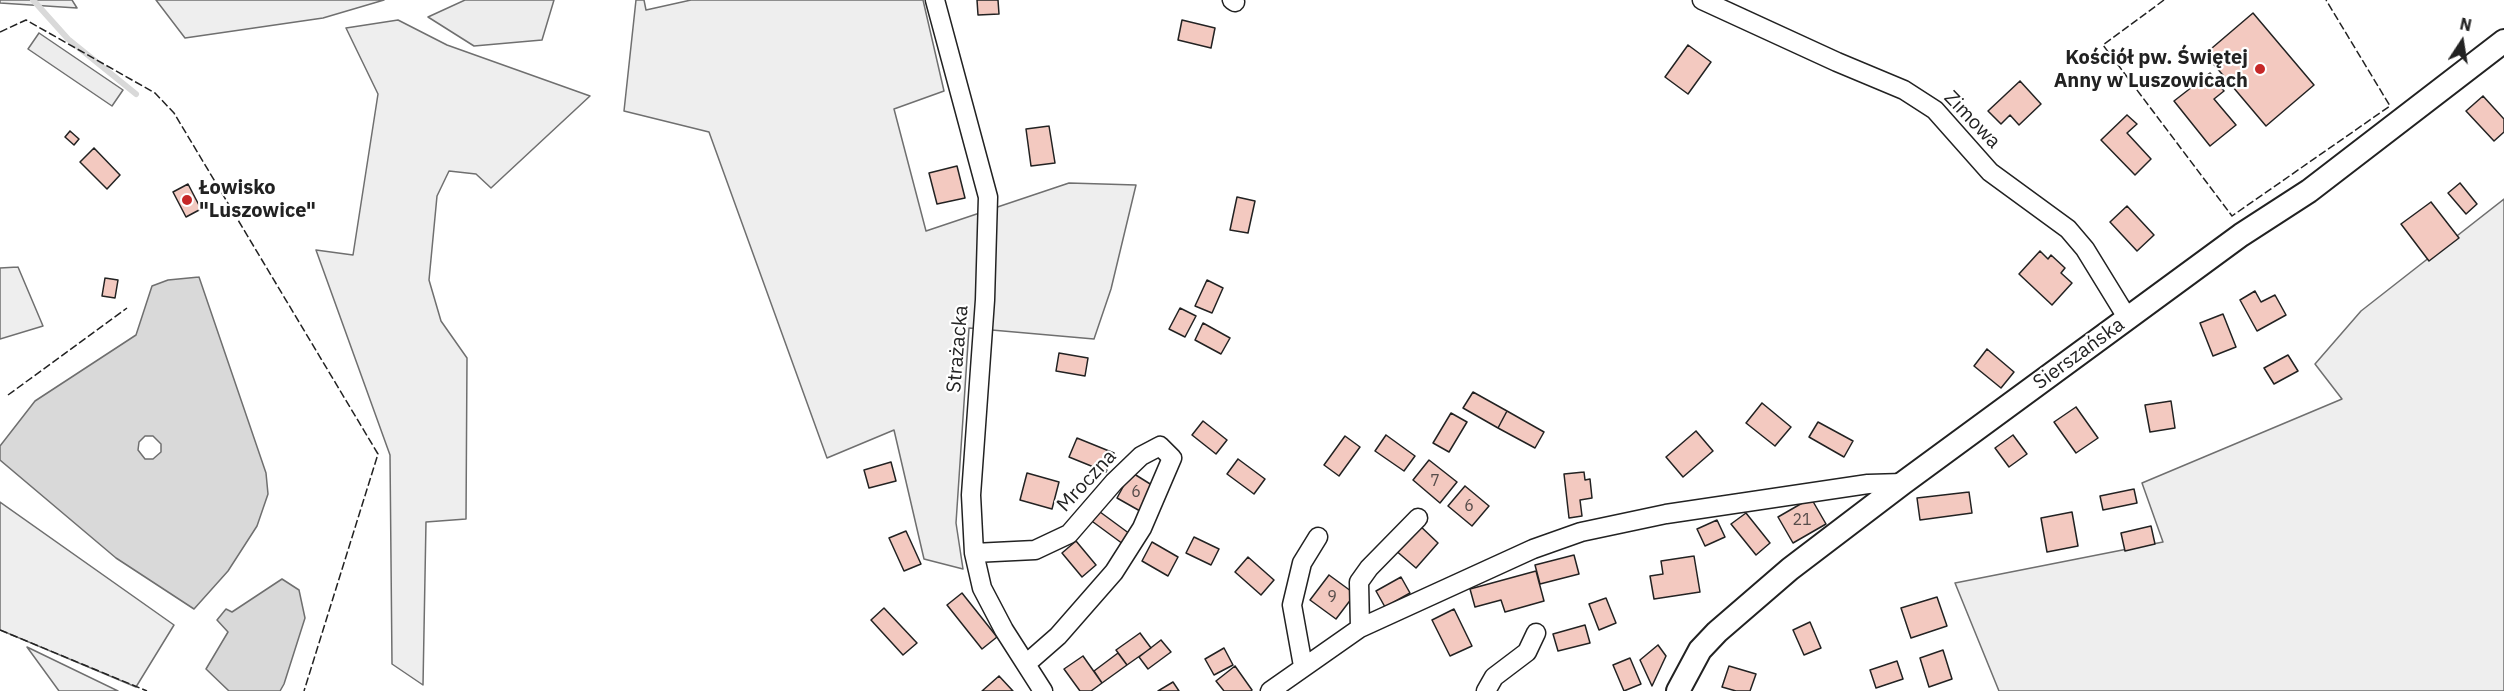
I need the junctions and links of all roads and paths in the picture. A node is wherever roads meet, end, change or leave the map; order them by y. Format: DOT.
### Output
graph roads {
  1 [pos="934,0"];
  2 [pos="1702,0"];
  3 [pos="2504,41"];
  4 [pos="2128,319"];
  5 [pos="1903,483"];
  6 [pos="1418,518"];
  7 [pos="1318,537"];
  8 [pos="974,553"];
  9 [pos="1360,628"];
  10 [pos="1536,633"];
  11 [pos="1026,664"];
  12 [pos="1303,666"];
  13 [pos="1043,691"];
  14 [pos="1270,691"];
  15 [pos="1486,691"];
  16 [pos="1678,691"];
  1 -- 8 [label="street, Strażacka"];
  2 -- 4 [label="street, Zimowa"];
  3 -- 4 [label="street, Sierszańska"];
  4 -- 5 [label="street, Sierszańska"];
  5 -- 9 [label="street"];
  5 -- 16 [label="street, Sierszańska"];
  6 -- 9 [label="street"];
  7 -- 12 [label="street"];
  8 -- 11 [label="street, Strażacka"];
  8 -- 11 [label="street, Mroczna"];
  9 -- 12 [label="street"];
  10 -- 15 [label="street"];
  11 -- 13 [label="street, Strażacka"];
  12 -- 14 [label="street"];
}
